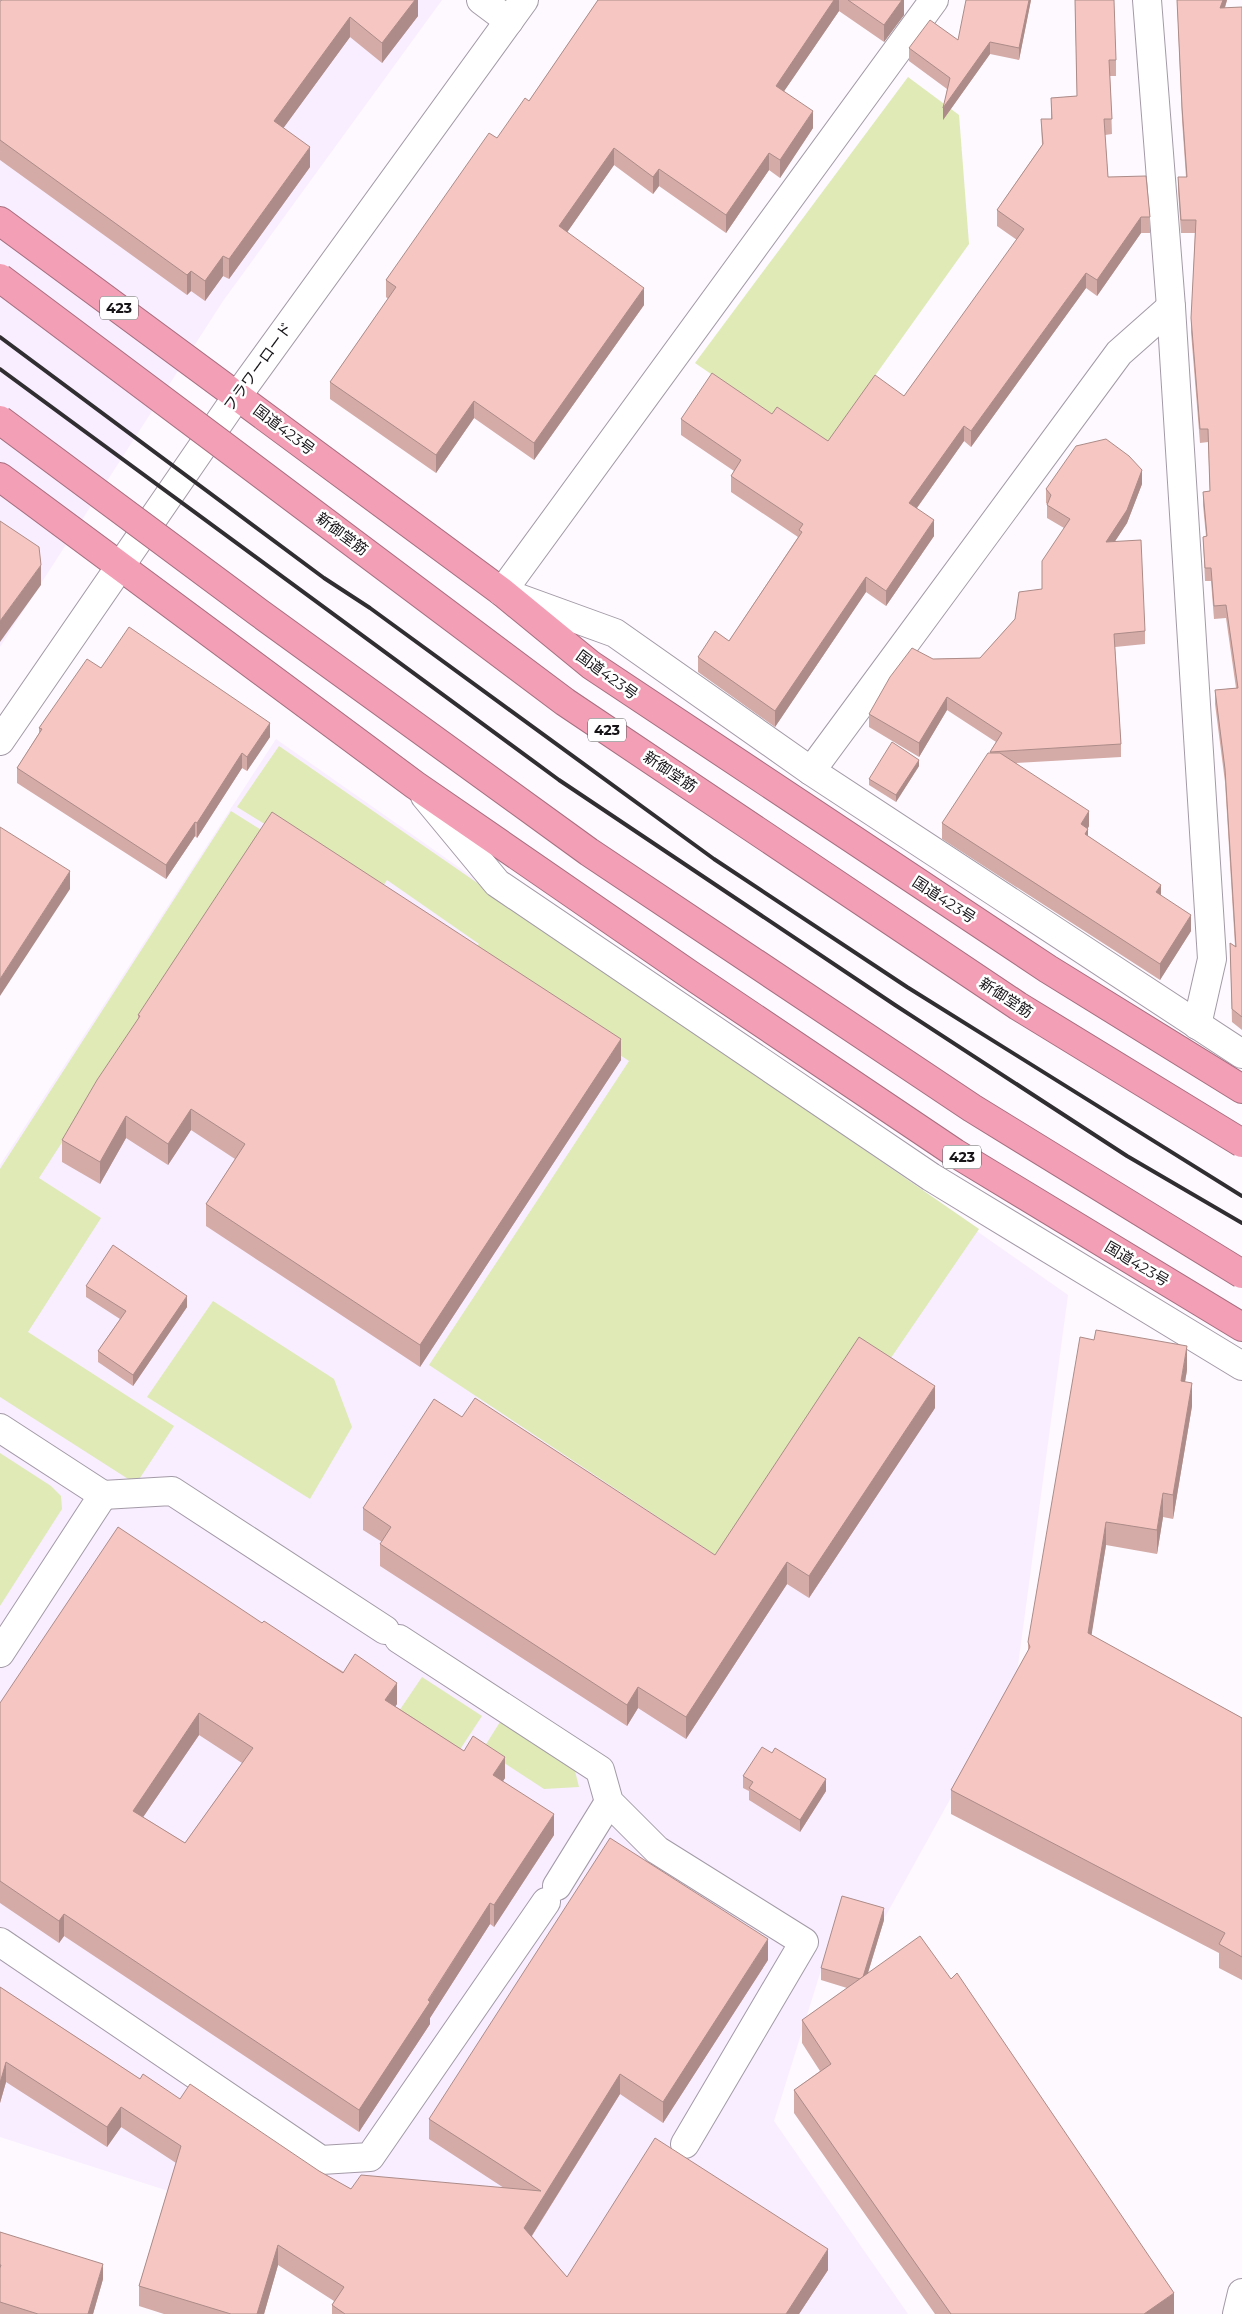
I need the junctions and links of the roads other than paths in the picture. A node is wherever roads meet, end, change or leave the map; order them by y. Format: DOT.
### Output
graph roads {
  1 [pos="481,0"];
  2 [pos="934,0"];
  3 [pos="1147,0"];
  4 [pos="516,10"];
  5 [pos="0,221"];
  6 [pos="0,278"];
  7 [pos="1171,307"];
  8 [pos="238,395"];
  9 [pos="0,420"];
  10 [pos="0,477"];
  11 [pos="119,565"];
  12 [pos="502,592"];
  13 [pos="0,741"];
  14 [pos="811,771"];
  15 [pos="415,785"];
  16 [pos="1197,1025"];
  17 [pos="1242,1054"];
  18 [pos="1242,1089"];
  19 [pos="1242,1143"];
  20 [pos="1242,1274"];
  21 [pos="1242,1328"];
  22 [pos="1242,1366"];
  23 [pos="0,1428"];
  24 [pos="103,1495"];
  25 [pos="0,1653"];
  26 [pos="609,1802"];
  27 [pos="0,1942"];
  28 [pos="684,2144"];
  29 [pos="1242,2293"];
  30 [pos="1237,2314"];
  1 -- 4 [label="street"];
  2 -- 12 [label="street"];
  3 -- 7 [label="street"];
  4 -- 8 [label="street, フラワーロード"];
  5 -- 8 [label="highway, 国道423号 / 423"];
  6 -- 19 [label="highway, 新御堂筋 / 423, bridge"];
  7 -- 14 [label="street"];
  7 -- 16 [label="street"];
  8 -- 11 [label="street, フラワーロード"];
  8 -- 12 [label="highway, 国道423号 / 423"];
  9 -- 20 [label="highway, bridge"];
  10 -- 11 [label="highway, 国道423号 / 423"];
  11 -- 13 [label="street, フラワーロード"];
  11 -- 15 [label="highway, 国道423号 / 423"];
  12 -- 14 [label="street"];
  12 -- 18 [label="highway, 国道423号 / 423"];
  14 -- 16 [label="street"];
  15 -- 21 [label="highway, 国道423号 / 423"];
  15 -- 22 [label="street"];
  16 -- 17 [label="street"];
  23 -- 24 [label="street"];
  24 -- 25 [label="street"];
  24 -- 26 [label="street"];
  26 -- 27 [label="street"];
  26 -- 28 [label="street"];
  29 -- 30 [label="street"];
}
